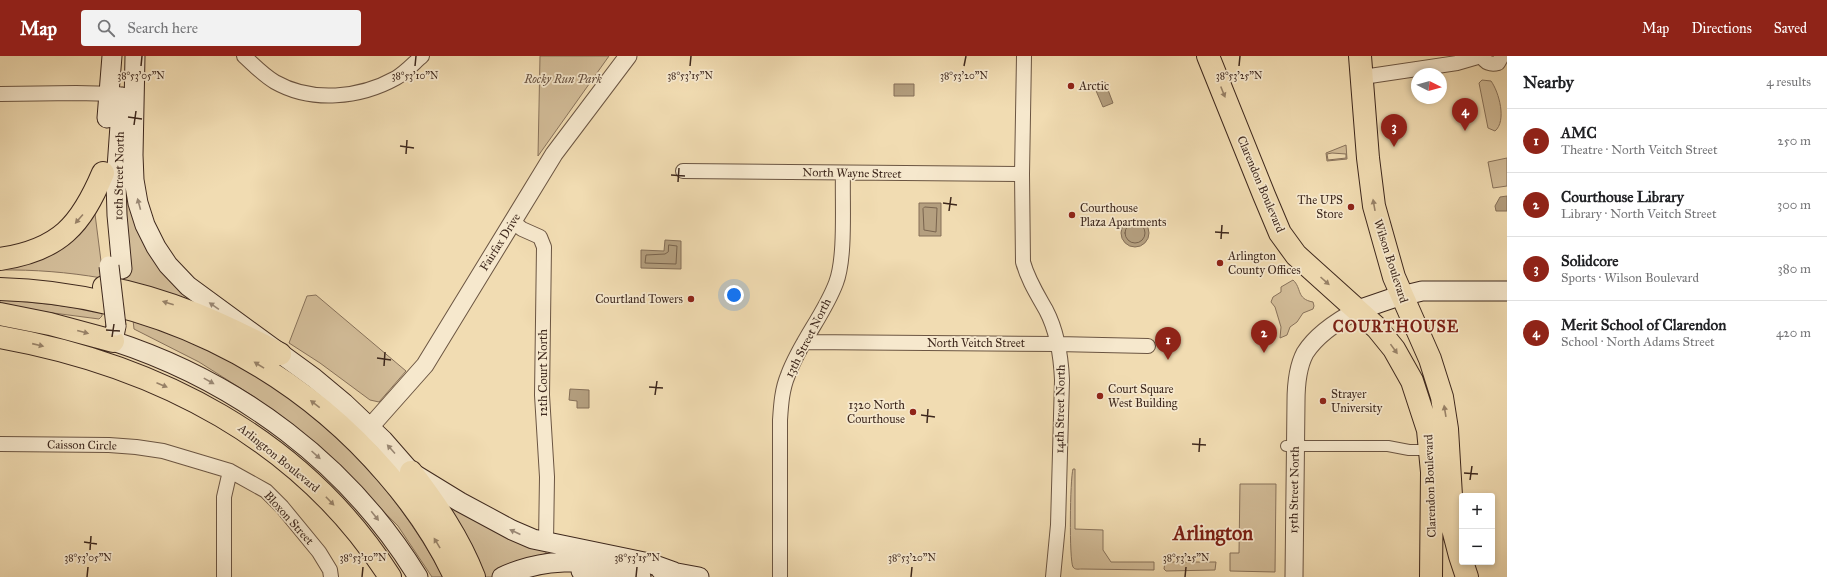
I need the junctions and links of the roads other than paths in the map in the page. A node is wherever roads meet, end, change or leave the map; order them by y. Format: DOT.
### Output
graph roads {
  1 [pos="112,56"];
  2 [pos="125,56"];
  3 [pos="135,56"];
  4 [pos="244,56"];
  5 [pos="422,56"];
  6 [pos="628,56"];
  7 [pos="1024,56"];
  8 [pos="1208,56"];
  9 [pos="1482,56"];
  10 [pos="1502,56"];
  11 [pos="1361,67"];
  12 [pos="0,94"];
  13 [pos="116,94"];
  14 [pos="683,171"];
  15 [pos="104,173"];
  16 [pos="843,173"];
  17 [pos="1022,174"];
  18 [pos="512,221"];
  19 [pos="0,259"];
  20 [pos="116,268"];
  21 [pos="0,285"];
  22 [pos="0,289"];
  23 [pos="1507,291"];
  24 [pos="1402,295"];
  25 [pos="1358,310"];
  26 [pos="0,314"];
  27 [pos="119,335"];
  28 [pos="0,337"];
  29 [pos="804,342"];
  30 [pos="1057,344"];
  31 [pos="1148,346"];
  32 [pos="280,354"];
  33 [pos="370,427"];
  34 [pos="0,444"];
  35 [pos="1290,446"];
  36 [pos="1439,450"];
  37 [pos="163,451"];
  38 [pos="230,471"];
  39 [pos="411,472"];
  40 [pos="546,542"];
  41 [pos="674,572"];
  42 [pos="224,577"];
  43 [pos="331,577"];
  44 [pos="390,577"];
  45 [pos="418,577"];
  46 [pos="455,577"];
  47 [pos="474,577"];
  48 [pos="502,577"];
  49 [pos="528,577"];
  50 [pos="641,577"];
  51 [pos="699,577"];
  52 [pos="780,577"];
  53 [pos="1053,577"];
  54 [pos="1294,577"];
  55 [pos="1431,577"];
  56 [pos="1468,577"];
  1 -- 13 [label="main road, 10th Street North"];
  2 -- 13 [label="main road, 10th Street North"];
  32 -- 3 [label="main road, one-way"];
  4 -- 5 [label="street"];
  6 -- 18 [label="street, Fairfax Drive"];
  7 -- 17 [label="street, 14th Street North"];
  8 -- 25 [label="main road, Clarendon Boulevard, one-way"];
  9 -- 10 [label="street"];
  9 -- 11 [label="street"];
  24 -- 11 [label="main road, Wilson Boulevard, one-way"];
  12 -- 13 [label="street"];
  13 -- 15 [label="main road, 10th Street North"];
  13 -- 20 [label="main road, 10th Street North"];
  14 -- 16 [label="street, North Wayne Street"];
  15 -- 19 [label="main road, one-way"];
  15 -- 20 [label="main road, 10th Street North"];
  16 -- 17 [label="street, North Wayne Street"];
  16 -- 29 [label="street, 13th Street North"];
  17 -- 30 [label="street, 14th Street North"];
  18 -- 33 [label="street, Fairfax Drive"];
  18 -- 40 [label="street, 12th Court North"];
  20 -- 27 [label="main road, 10th Street North, bridge"];
  32 -- 21 [label="main road, one-way"];
  46 -- 22 [label="main road, one-way"];
  23 -- 24 [label="main road"];
  24 -- 25 [label="main road"];
  36 -- 24 [label="main road, Wilson Boulevard, one-way"];
  25 -- 35 [label="street, 15th Street North"];
  25 -- 36 [label="main road, Clarendon Boulevard, one-way"];
  26 -- 27 [label="main road, one-way"];
  27 -- 45 [label="main road, one-way"];
  28 -- 44 [label="main road, Arlington Boulevard, one-way"];
  29 -- 30 [label="street, North Veitch Street"];
  29 -- 52 [label="street, 13th Street North"];
  30 -- 31 [label="street, North Veitch Street"];
  30 -- 53 [label="street, 14th Street North"];
  32 -- 33 [label="main road"];
  39 -- 33 [label="main road, one-way"];
  34 -- 37 [label="street, Caisson Circle"];
  35 -- 36 [label="street"];
  35 -- 54 [label="street, 15th Street North"];
  36 -- 55 [label="main road, Clarendon Boulevard"];
  36 -- 56 [label="main road, Wilson Boulevard"];
  37 -- 38 [label="street, Bloxon Street"];
  38 -- 42 [label="street"];
  38 -- 43 [label="street, Bloxon Street"];
  40 -- 39 [label="main road, one-way"];
  39 -- 47 [label="main road"];
  40 -- 41 [label="main road"];
  41 -- 48 [label="main road"];
  41 -- 51 [label="main road"];
  49 -- 50 [label="main road"];
}
